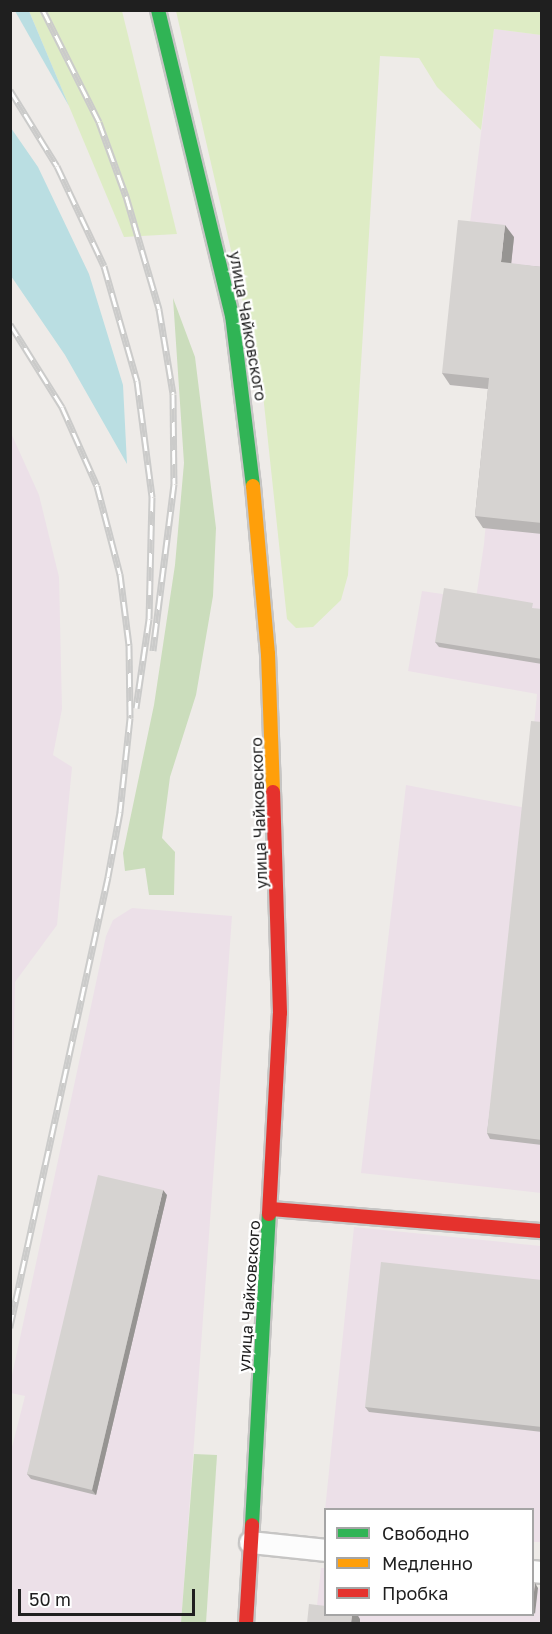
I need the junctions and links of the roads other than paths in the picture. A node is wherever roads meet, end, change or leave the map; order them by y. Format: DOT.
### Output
graph roads {
  1 [pos="158,10"];
  2 [pos="272,1209"];
  3 [pos="542,1231"];
  4 [pos="250,1542"];
  5 [pos="324,1550"];
  6 [pos="246,1623"];
  1 -- 2 [label="main road, улица Чайковского"];
  2 -- 3 [label="main road"];
  2 -- 4 [label="main road, улица Чайковского"];
  4 -- 5 [label="street"];
  4 -- 6 [label="main road, улица Чайковского"];
}
